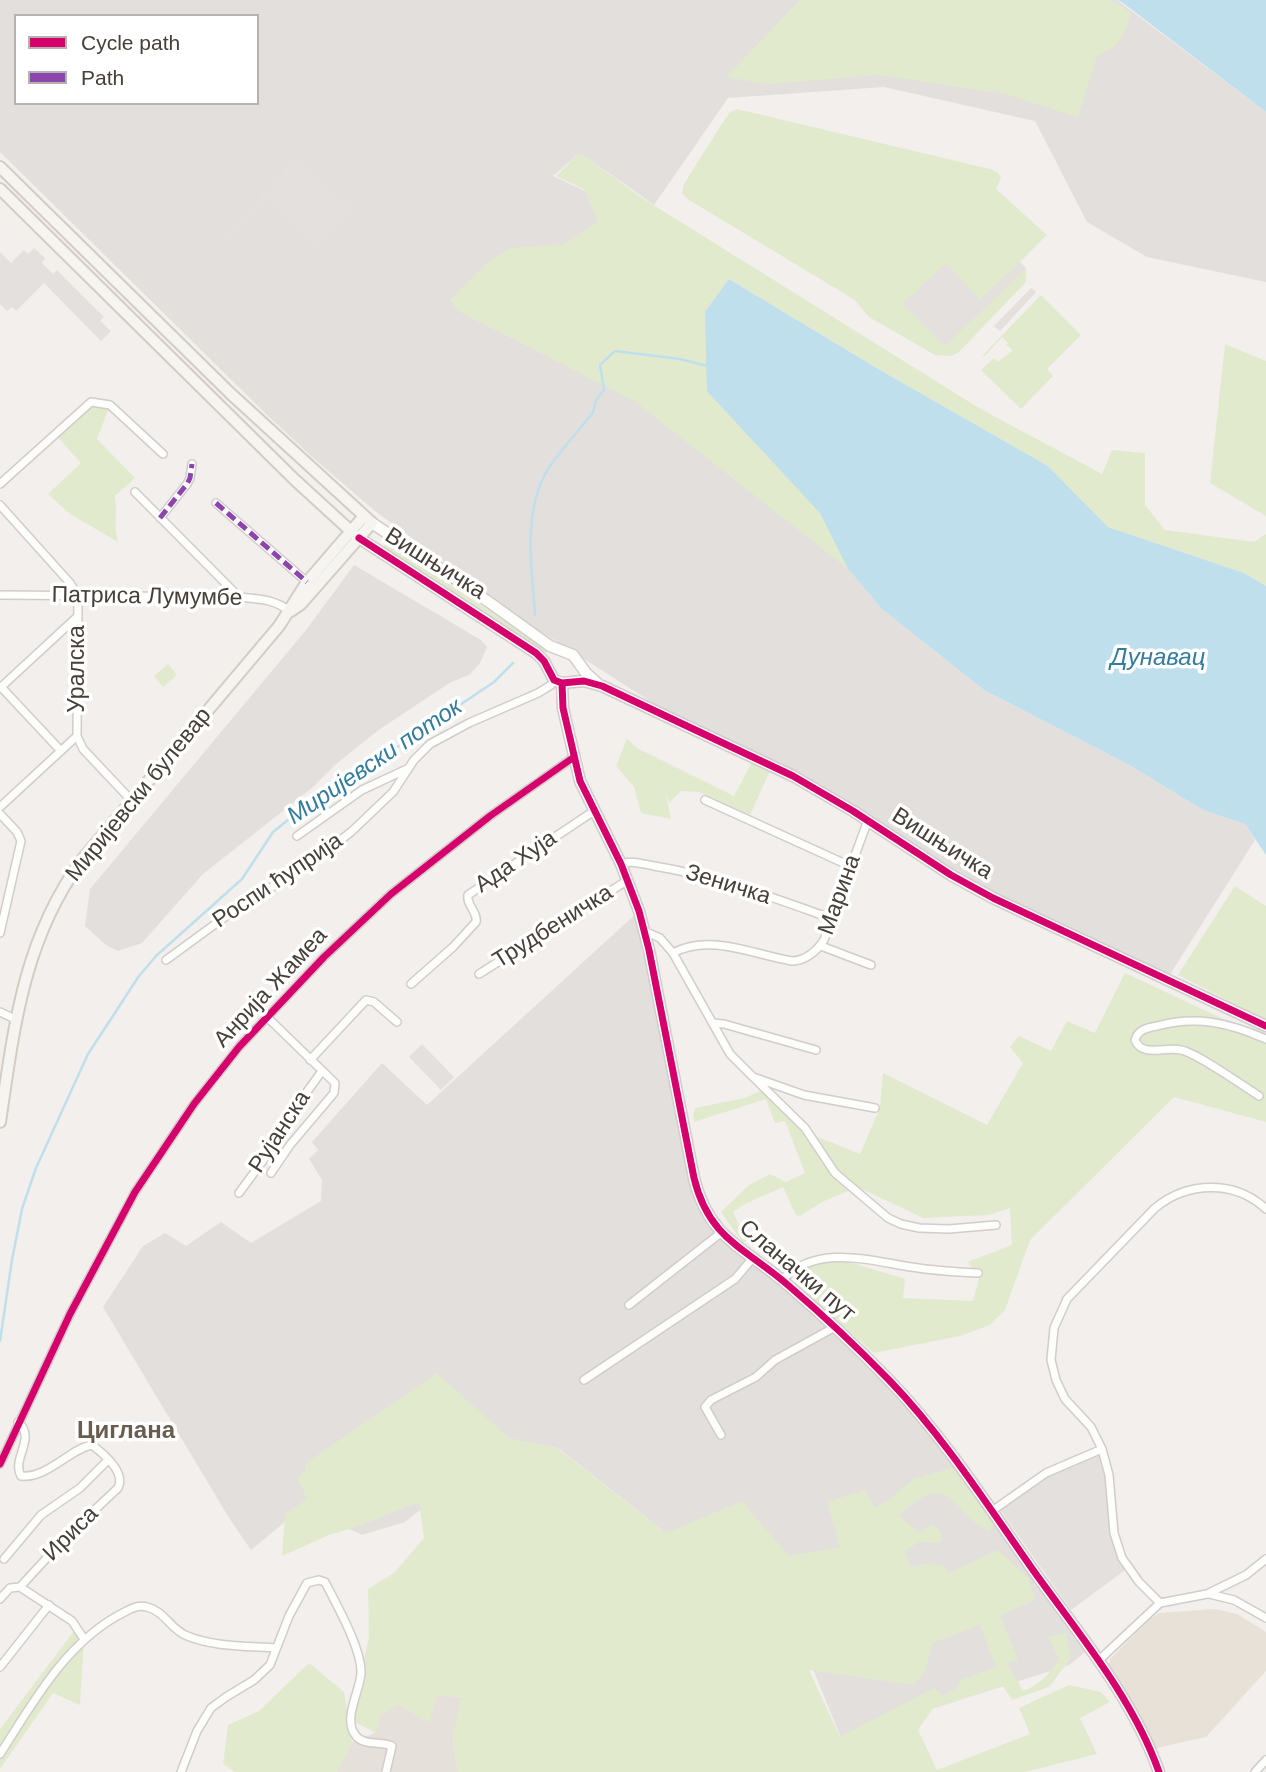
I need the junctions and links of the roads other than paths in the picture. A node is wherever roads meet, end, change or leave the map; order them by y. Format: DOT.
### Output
graph roads {
  1 [pos="0,167"];
  2 [pos="0,189"];
  3 [pos="163,454"];
  4 [pos="192,464"];
  5 [pos="0,484"];
  6 [pos="135,492"];
  7 [pos="216,503"];
  8 [pos="0,505"];
  9 [pos="160,518"];
  10 [pos="368,519"];
  11 [pos="355,534"];
  12 [pos="307,582"];
  13 [pos="0,594"];
  14 [pos="78,596"];
  15 [pos="239,597"];
  16 [pos="290,611"];
  17 [pos="78,617"];
  18 [pos="564,652"];
  19 [pos="578,662"];
  20 [pos="548,669"];
  21 [pos="562,681"];
  22 [pos="602,686"];
  23 [pos="1,688"];
  24 [pos="77,736"];
  25 [pos="61,751"];
  26 [pos="573,757"];
  27 [pos="408,769"];
  28 [pos="705,800"];
  29 [pos="132,801"];
  30 [pos="0,807"];
  31 [pos="594,811"];
  32 [pos="0,814"];
  33 [pos="868,820"];
  34 [pos="297,836"];
  35 [pos="621,864"];
  36 [pos="849,866"];
  37 [pos="628,880"];
  38 [pos="833,919"];
  39 [pos="644,931"];
  40 [pos="0,933"];
  41 [pos="821,946"];
  42 [pos="673,953"];
  43 [pos="166,960"];
  44 [pos="871,965"];
  45 [pos="479,974"];
  46 [pos="411,984"];
  47 [pos="0,1012"];
  48 [pos="267,1017"];
  49 [pos="15,1019"];
  50 [pos="397,1022"];
  51 [pos="713,1023"];
  52 [pos="1266,1026"];
  53 [pos="1266,1038"];
  54 [pos="816,1050"];
  55 [pos="310,1060"];
  56 [pos="322,1072"];
  57 [pos="753,1077"];
  58 [pos="1259,1096"];
  59 [pos="874,1108"];
  60 [pos="0,1122"];
  61 [pos="271,1173"];
  62 [pos="239,1193"];
  63 [pos="1266,1209"];
  64 [pos="996,1225"];
  65 [pos="722,1232"];
  66 [pos="752,1259"];
  67 [pos="978,1273"];
  68 [pos="782,1280"];
  69 [pos="629,1305"];
  70 [pos="835,1327"];
  71 [pos="584,1380"];
  72 [pos="18,1422"];
  73 [pos="721,1435"];
  74 [pos="1102,1449"];
  75 [pos="108,1460"];
  76 [pos="0,1464"];
  77 [pos="992,1511"];
  78 [pos="4,1559"];
  79 [pos="1266,1559"];
  80 [pos="20,1587"];
  81 [pos="1208,1594"];
  82 [pos="0,1599"];
  83 [pos="1160,1603"];
  84 [pos="49,1605"];
  85 [pos="1266,1618"];
  86 [pos="84,1639"];
  87 [pos="276,1648"];
  88 [pos="1098,1661"];
  89 [pos="0,1667"];
  90 [pos="0,1754"];
  91 [pos="1266,1760"];
  92 [pos="181,1772"];
  93 [pos="386,1772"];
  94 [pos="1159,1772"];
  95 [pos="1255,1772"];
  1 -- 10 [label="main road, Вишњичка"];
  2 -- 11 [label="main road, Вишњичка"];
  3 -- 5 [label="street"];
  4 -- 9 [label="street"];
  6 -- 9 [label="street"];
  7 -- 12 [label="street"];
  8 -- 14 [label="street, Уралска"];
  9 -- 15 [label="street"];
  10 -- 11 [label="main road, Миријевски булевар"];
  10 -- 18 [label="street, Вишњичка"];
  11 -- 12 [label="main road, Миријевски булевар"];
  11 -- 16 [label="main road, Миријевски булевар"];
  11 -- 20 [label="street, Вишњичка"];
  12 -- 16 [label="main road, Миријевски булевар"];
  13 -- 14 [label="street, Патриса Лумумбе"];
  14 -- 15 [label="street, Патриса Лумумбе"];
  14 -- 17 [label="street, Уралска"];
  15 -- 16 [label="street, Патриса Лумумбе"];
  16 -- 29 [label="main road, Миријевски булевар"];
  17 -- 23 [label="street"];
  17 -- 24 [label="street, Уралска"];
  18 -- 19 [label="street, Вишњичка"];
  18 -- 20 [label="street"];
  19 -- 21 [label="street"];
  19 -- 22 [label="street, Вишњичка"];
  20 -- 21 [label="street, Вишњичка"];
  21 -- 22 [label="street, Вишњичка"];
  21 -- 26 [label="street, Сланачки пут"];
  21 -- 27 [label="street, Роспи ћуприја"];
  22 -- 33 [label="street, Вишњичка"];
  23 -- 25 [label="street"];
  24 -- 25 [label="street"];
  24 -- 29 [label="street"];
  25 -- 30 [label="street"];
  26 -- 31 [label="street, Сланачки пут"];
  26 -- 48 [label="street, Анрија Жамеа"];
  27 -- 34 [label="street"];
  27 -- 43 [label="street, Роспи ћуприја"];
  28 -- 36 [label="street"];
  29 -- 49 [label="main road, Миријевски булевар"];
  31 -- 35 [label="street, Сланачки пут"];
  31 -- 46 [label="street, Ада Хуја"];
  32 -- 40 [label="street"];
  33 -- 36 [label="street, Марина"];
  33 -- 52 [label="street, Вишњичка"];
  35 -- 37 [label="street, Сланачки пут"];
  35 -- 38 [label="street, Зеничка"];
  36 -- 38 [label="street, Марина"];
  37 -- 39 [label="street, Сланачки пут"];
  37 -- 45 [label="street, Трудбеничка"];
  38 -- 41 [label="street, Марина"];
  39 -- 42 [label="street"];
  39 -- 65 [label="street, Сланачки пут"];
  41 -- 42 [label="street, Марина"];
  41 -- 44 [label="street"];
  42 -- 51 [label="street"];
  47 -- 49 [label="street"];
  48 -- 55 [label="street"];
  48 -- 72 [label="street, Анрија Жамеа"];
  49 -- 60 [label="main road, Миријевски булевар"];
  50 -- 55 [label="street"];
  51 -- 54 [label="street"];
  51 -- 57 [label="street"];
  53 -- 58 [label="street"];
  55 -- 56 [label="street"];
  56 -- 61 [label="street"];
  56 -- 62 [label="street, Рујанска"];
  57 -- 59 [label="street"];
  57 -- 64 [label="street"];
  63 -- 74 [label="street"];
  65 -- 66 [label="street, Сланачки пут"];
  65 -- 69 [label="street"];
  66 -- 68 [label="street, Сланачки пут"];
  66 -- 71 [label="street"];
  67 -- 68 [label="street, Сланачки пут"];
  68 -- 70 [label="street, Сланачки пут"];
  70 -- 73 [label="street"];
  70 -- 77 [label="street, Сланачки пут"];
  72 -- 75 [label="street"];
  72 -- 76 [label="street, Анрија Жамеа"];
  74 -- 77 [label="street"];
  74 -- 83 [label="street"];
  75 -- 78 [label="street"];
  75 -- 80 [label="street, Ириса"];
  77 -- 88 [label="street, Сланачки пут"];
  79 -- 81 [label="street"];
  80 -- 82 [label="street, Ириса"];
  80 -- 84 [label="street"];
  81 -- 83 [label="street"];
  81 -- 85 [label="street"];
  83 -- 88 [label="street"];
  84 -- 86 [label="street"];
  84 -- 89 [label="street"];
  86 -- 87 [label="street"];
  86 -- 90 [label="street"];
  87 -- 92 [label="street"];
  87 -- 93 [label="street"];
  88 -- 94 [label="street, Сланачки пут"];
  91 -- 95 [label="street"];
}
